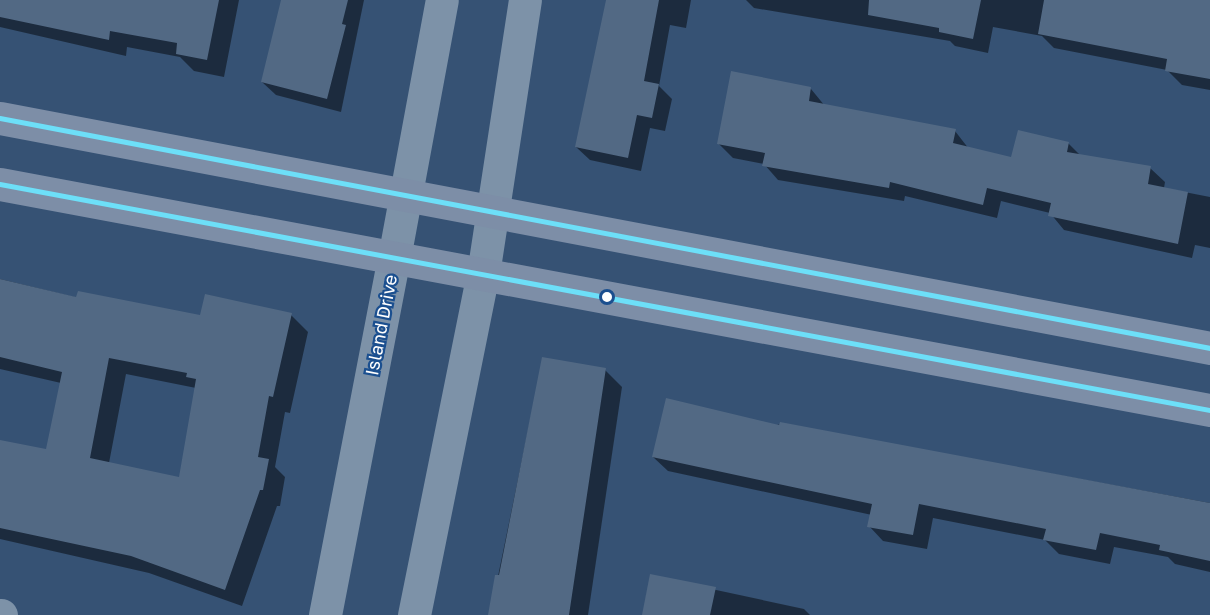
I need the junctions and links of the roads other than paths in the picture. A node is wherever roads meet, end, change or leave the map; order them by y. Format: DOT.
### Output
graph roads {
  1 [pos="442,0"];
  2 [pos="525,0"];
  3 [pos="0,118"];
  4 [pos="0,184"];
  5 [pos="406,194"];
  6 [pos="492,210"];
  7 [pos="394,258"];
  8 [pos="483,274"];
  9 [pos="1210,348"];
  10 [pos="1210,410"];
  11 [pos="325,615"];
  12 [pos="414,615"];
  1 -- 5 [label="street, Island Drive"];
  2 -- 6 [label="street"];
  3 -- 5 [label="main road"];
  4 -- 7 [label="main road"];
  5 -- 6 [label="main road"];
  5 -- 7 [label="street, Island Drive"];
  6 -- 8 [label="street"];
  6 -- 9 [label="main road"];
  7 -- 8 [label="main road"];
  7 -- 11 [label="street, Island Drive"];
  8 -- 10 [label="main road"];
  8 -- 12 [label="street"];
}
